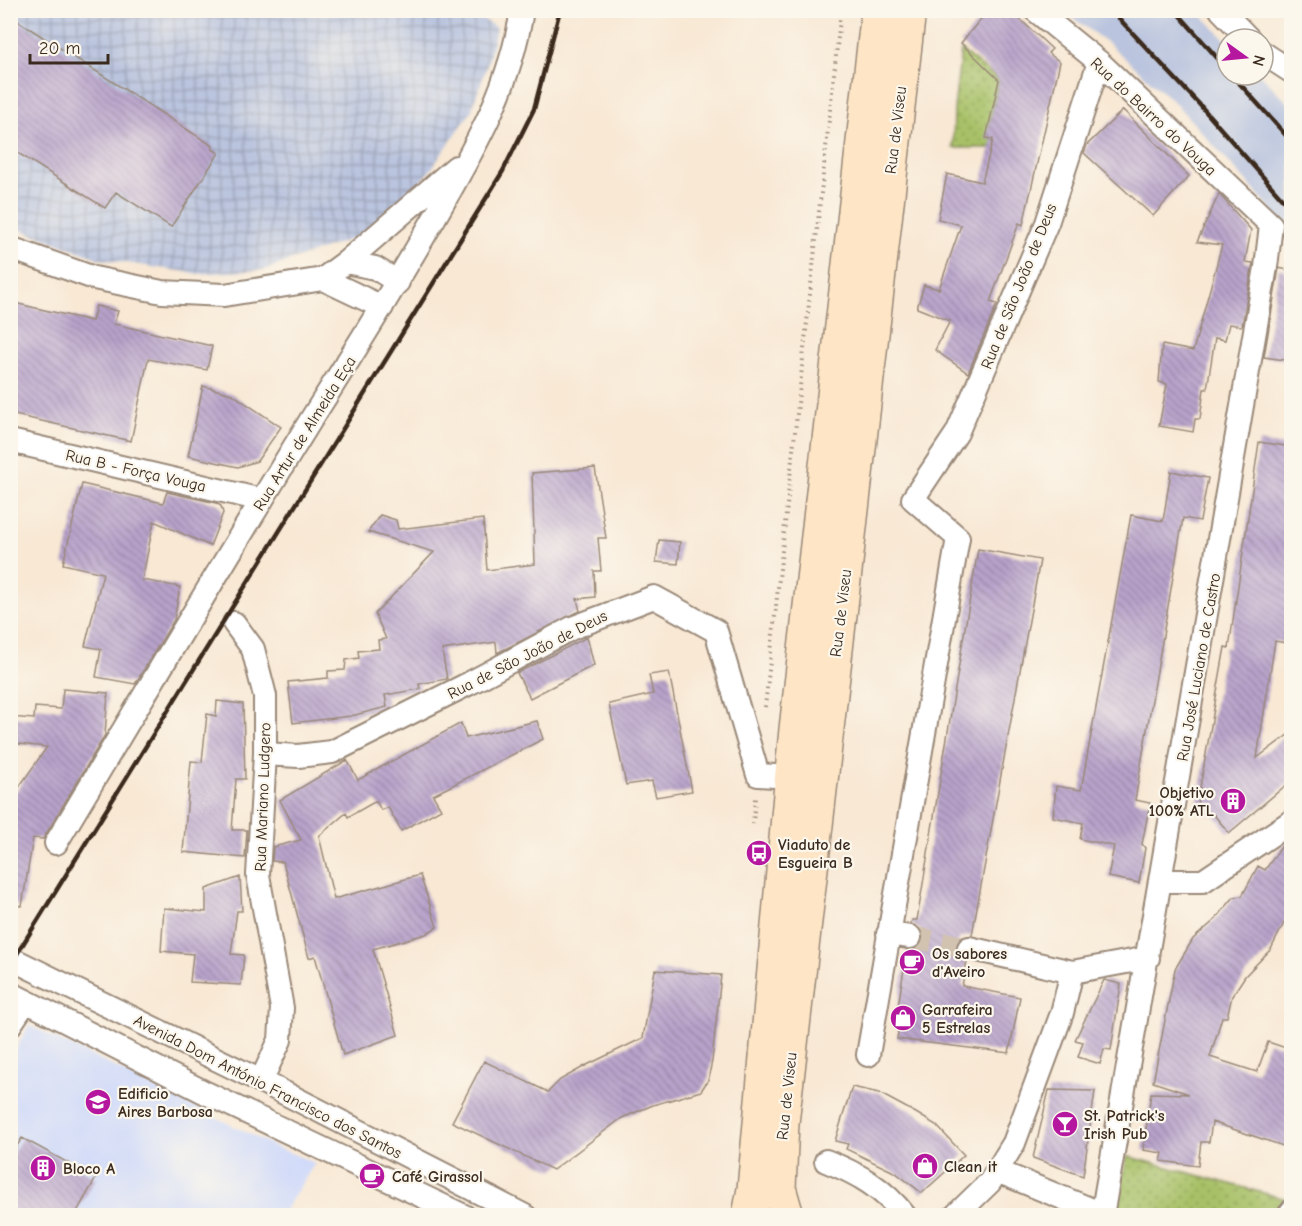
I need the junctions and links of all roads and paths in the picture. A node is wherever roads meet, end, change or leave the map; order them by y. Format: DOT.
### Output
graph roads {
  1 [pos="522,10"];
  2 [pos="839,10"];
  3 [pos="878,10"];
  4 [pos="909,10"];
  5 [pos="1035,10"];
  6 [pos="1221,10"];
  7 [pos="1237,27"];
  8 [pos="1275,61"];
  9 [pos="1099,62"];
  10 [pos="1292,72"];
  11 [pos="473,152"];
  12 [pos="1271,225"];
  13 [pos="10,248"];
  14 [pos="346,262"];
  15 [pos="323,279"];
  16 [pos="398,282"];
  17 [pos="382,307"];
  18 [pos="10,441"];
  19 [pos="262,500"];
  20 [pos="234,623"];
  21 [pos="764,716"];
  22 [pos="265,754"];
  23 [pos="758,775"];
  24 [pos="792,777"];
  25 [pos="1292,822"];
  26 [pos="753,824"];
  27 [pos="56,843"];
  28 [pos="1162,880"];
  29 [pos="969,948"];
  30 [pos="10,958"];
  31 [pos="1148,958"];
  32 [pos="1072,972"];
  33 [pos="18,997"];
  34 [pos="10,1025"];
  35 [pos="868,1055"];
  36 [pos="261,1081"];
  37 [pos="826,1161"];
  38 [pos="997,1170"];
  39 [pos="1292,1211"];
  40 [pos="464,1215"];
  41 [pos="525,1215"];
  42 [pos="749,1215"];
  43 [pos="787,1215"];
  44 [pos="905,1215"];
  45 [pos="955,1215"];
  46 [pos="1102,1215"];
  47 [pos="1288,1215"];
  1 -- 11 [label="street, Rua Artur de Almeida Eça"];
  2 -- 21 [label="path"];
  3 -- 24 [label="main road, Rua de Viseu"];
  4 -- 43 [label="main road, Rua de Viseu"];
  5 -- 9 [label="street, Rua do Bairro do Vouga"];
  6 -- 7 [label="street"];
  8 -- 10 [label="street"];
  9 -- 12 [label="street, Rua do Bairro do Vouga"];
  9 -- 35 [label="street, Rua de São João de Deus"];
  11 -- 14 [label="street"];
  11 -- 16 [label="street, Rua Artur de Almeida Eça"];
  12 -- 28 [label="street, Rua José Luciano de Castro"];
  13 -- 15 [label="street"];
  14 -- 15 [label="street"];
  14 -- 16 [label="street"];
  15 -- 17 [label="street"];
  16 -- 17 [label="street, Rua Artur de Almeida Eça"];
  17 -- 19 [label="street, Rua Artur de Almeida Eça"];
  18 -- 19 [label="street, Rua B - Força Vouga"];
  19 -- 27 [label="street, Rua Artur de Almeida Eça"];
  20 -- 22 [label="street, Rua Mariano Ludgero"];
  22 -- 23 [label="street, Rua de São João de Deus"];
  22 -- 36 [label="street, Rua Mariano Ludgero"];
  23 -- 24 [label="street"];
  23 -- 26 [label="path"];
  24 -- 42 [label="main road, Rua de Viseu"];
  25 -- 28 [label="street"];
  28 -- 31 [label="street, Rua José Luciano de Castro"];
  29 -- 32 [label="street"];
  30 -- 36 [label="street, Avenida Dom António Francisco dos Santos"];
  31 -- 32 [label="street"];
  31 -- 46 [label="street, Rua José Luciano de Castro"];
  32 -- 38 [label="street"];
  33 -- 34 [label="street"];
  33 -- 40 [label="street, Avenida Dom António Francisco dos Santos"];
  36 -- 41 [label="street, Avenida Dom António Francisco dos Santos"];
  37 -- 44 [label="street"];
  38 -- 45 [label="street"];
  38 -- 46 [label="street"];
  39 -- 47 [label="street"];
}
